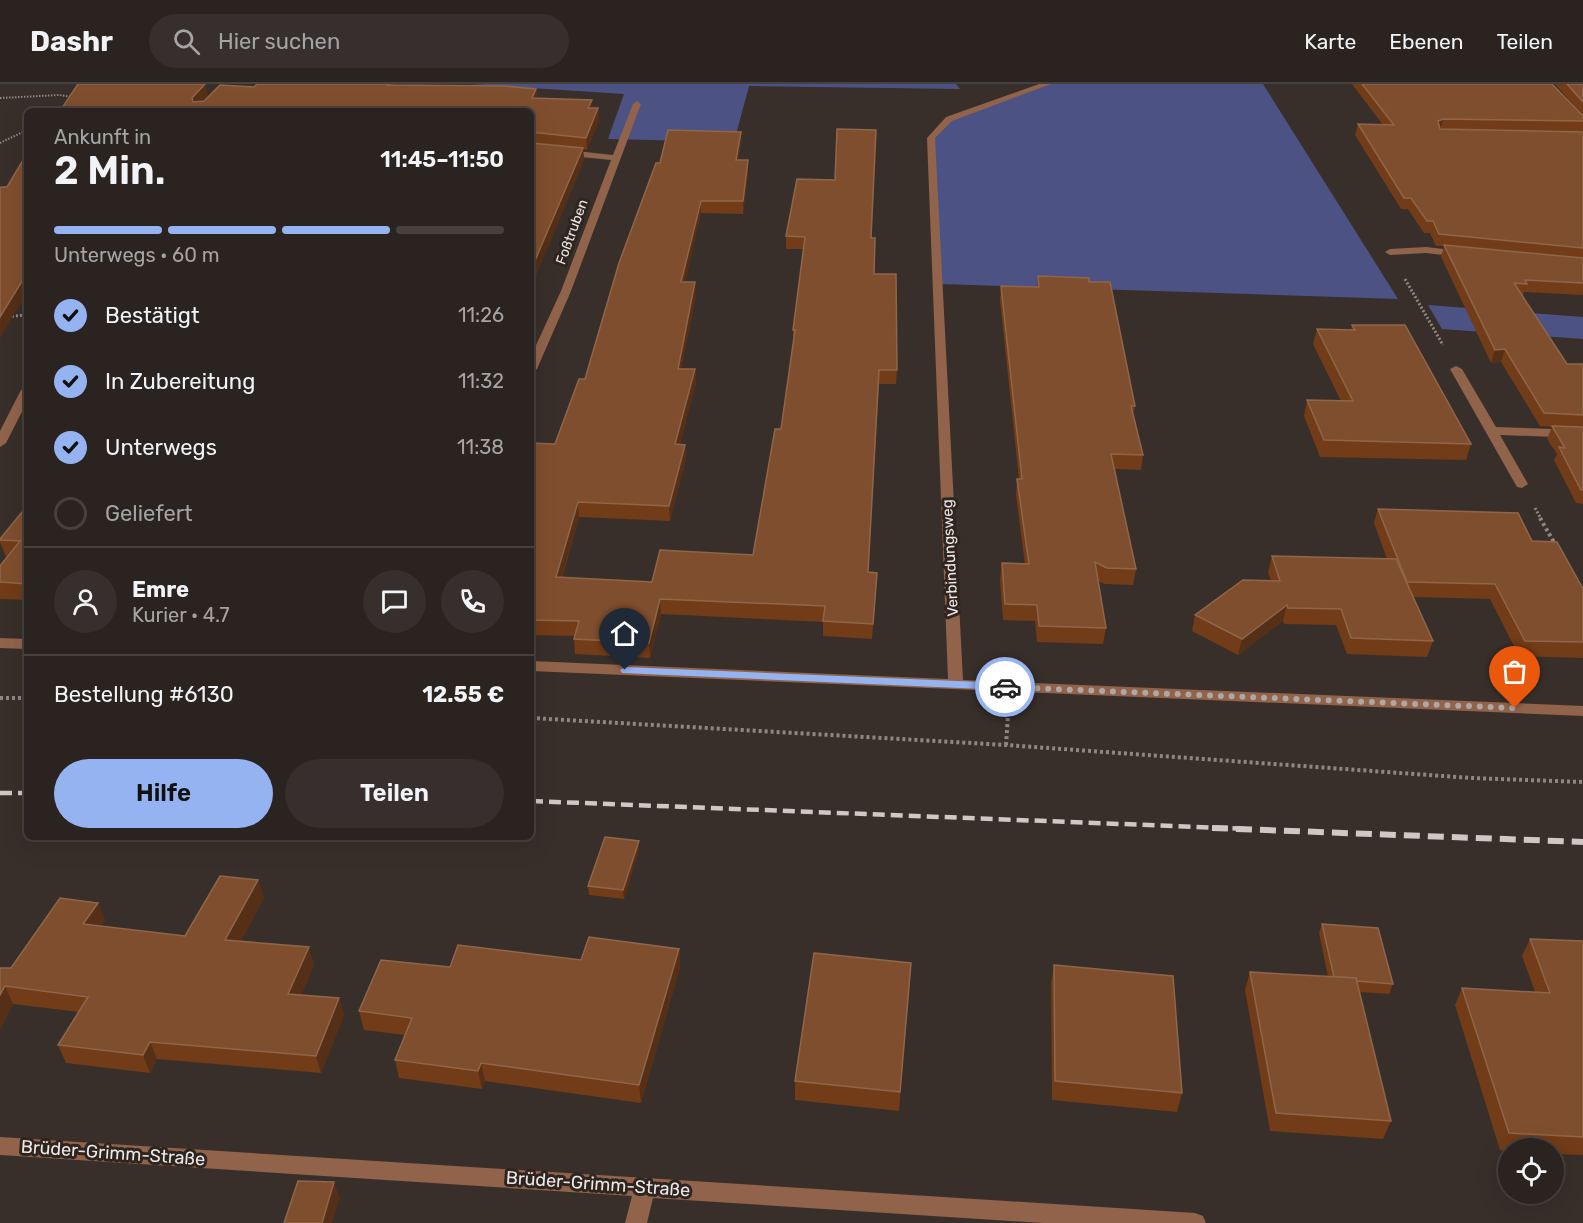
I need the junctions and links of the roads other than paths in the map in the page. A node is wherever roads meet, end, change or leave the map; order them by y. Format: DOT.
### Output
graph roads {
  1 [pos="1047,84"];
  2 [pos="637,104"];
  3 [pos="534,149"];
  4 [pos="616,158"];
  5 [pos="1390,252"];
  6 [pos="1471,255"];
  7 [pos="534,362"];
  8 [pos="1456,369"];
  9 [pos="24,396"];
  10 [pos="24,423"];
  11 [pos="10,424"];
  12 [pos="1492,431"];
  13 [pos="1583,434"];
  14 [pos="0,443"];
  15 [pos="1521,484"];
  16 [pos="0,643"];
  17 [pos="24,644"];
  18 [pos="534,666"];
  19 [pos="956,685"];
  20 [pos="1583,711"];
  21 [pos="0,1146"];
  22 [pos="645,1186"];
  23 [pos="636,1223"];
  24 [pos="1195,1223"];
  1 -- 19 [label="street, Verbindungsweg"];
  2 -- 4 [label="street, Foßtruben"];
  3 -- 4 [label="street"];
  4 -- 7 [label="street, Foßtruben"];
  5 -- 6 [label="street"];
  8 -- 12 [label="street"];
  9 -- 11 [label="street"];
  10 -- 11 [label="street"];
  11 -- 14 [label="street"];
  12 -- 13 [label="street"];
  12 -- 15 [label="street"];
  16 -- 17 [label="street"];
  18 -- 19 [label="street"];
  19 -- 20 [label="street"];
  21 -- 22 [label="street, Brüder-Grimm-Straße"];
  22 -- 23 [label="street"];
  22 -- 24 [label="street, Brüder-Grimm-Straße"];
}
